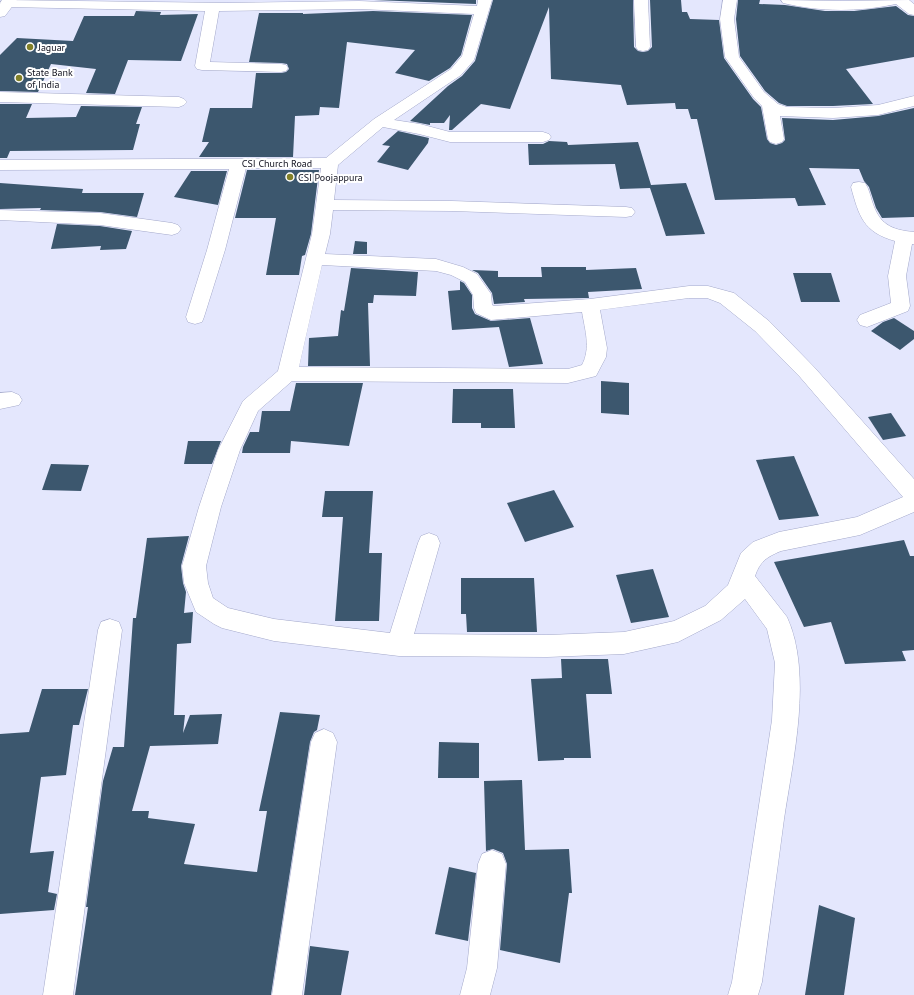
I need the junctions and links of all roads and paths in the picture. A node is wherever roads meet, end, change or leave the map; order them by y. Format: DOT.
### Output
graph roads {
  1 [pos="641,0"];
  2 [pos="730,0"];
  3 [pos="788,0"];
  4 [pos="895,0"];
  5 [pos="900,0"];
  6 [pos="6,5"];
  7 [pos="484,5"];
  8 [pos="213,6"];
  9 [pos="914,11"];
  10 [pos="643,47"];
  11 [pos="281,68"];
  12 [pos="0,96"];
  13 [pos="914,101"];
  14 [pos="179,102"];
  15 [pos="770,105"];
  16 [pos="380,122"];
  17 [pos="543,137"];
  18 [pos="776,139"];
  19 [pos="239,163"];
  20 [pos="330,163"];
  21 [pos="0,165"];
  22 [pos="859,187"];
  23 [pos="325,205"];
  24 [pos="626,212"];
  25 [pos="1,216"];
  26 [pos="172,229"];
  27 [pos="909,238"];
  28 [pos="315,259"];
  29 [pos="590,305"];
  30 [pos="196,316"];
  31 [pos="867,320"];
  32 [pos="287,374"];
  33 [pos="914,494"];
  34 [pos="914,502"];
  35 [pos="429,542"];
  36 [pos="743,578"];
  37 [pos="110,630"];
  38 [pos="399,644"];
  39 [pos="324,742"];
  40 [pos="492,864"];
  41 [pos="58,995"];
  42 [pos="287,995"];
  43 [pos="475,995"];
  44 [pos="743,995"];
  1 -- 10 [label="street"];
  2 -- 15 [label="street"];
  3 -- 4 [label="street"];
  5 -- 9 [label="street"];
  6 -- 8 [label="street"];
  7 -- 8 [label="street"];
  7 -- 16 [label="street"];
  8 -- 11 [label="street"];
  12 -- 14 [label="street"];
  13 -- 15 [label="street"];
  15 -- 18 [label="street"];
  16 -- 17 [label="street"];
  16 -- 20 [label="street"];
  19 -- 20 [label="street, CSI Church Road"];
  19 -- 21 [label="street, CSI Church Road"];
  19 -- 30 [label="street"];
  20 -- 23 [label="street"];
  22 -- 27 [label="street"];
  23 -- 24 [label="street"];
  23 -- 28 [label="street"];
  25 -- 26 [label="street"];
  27 -- 31 [label="street"];
  28 -- 29 [label="street"];
  28 -- 32 [label="street"];
  29 -- 32 [label="street"];
  29 -- 33 [label="street"];
  32 -- 38 [label="street"];
  34 -- 36 [label="street"];
  35 -- 38 [label="street"];
  36 -- 38 [label="street"];
  36 -- 44 [label="street"];
  37 -- 41 [label="street"];
  39 -- 42 [label="street"];
  40 -- 43 [label="street"];
}
